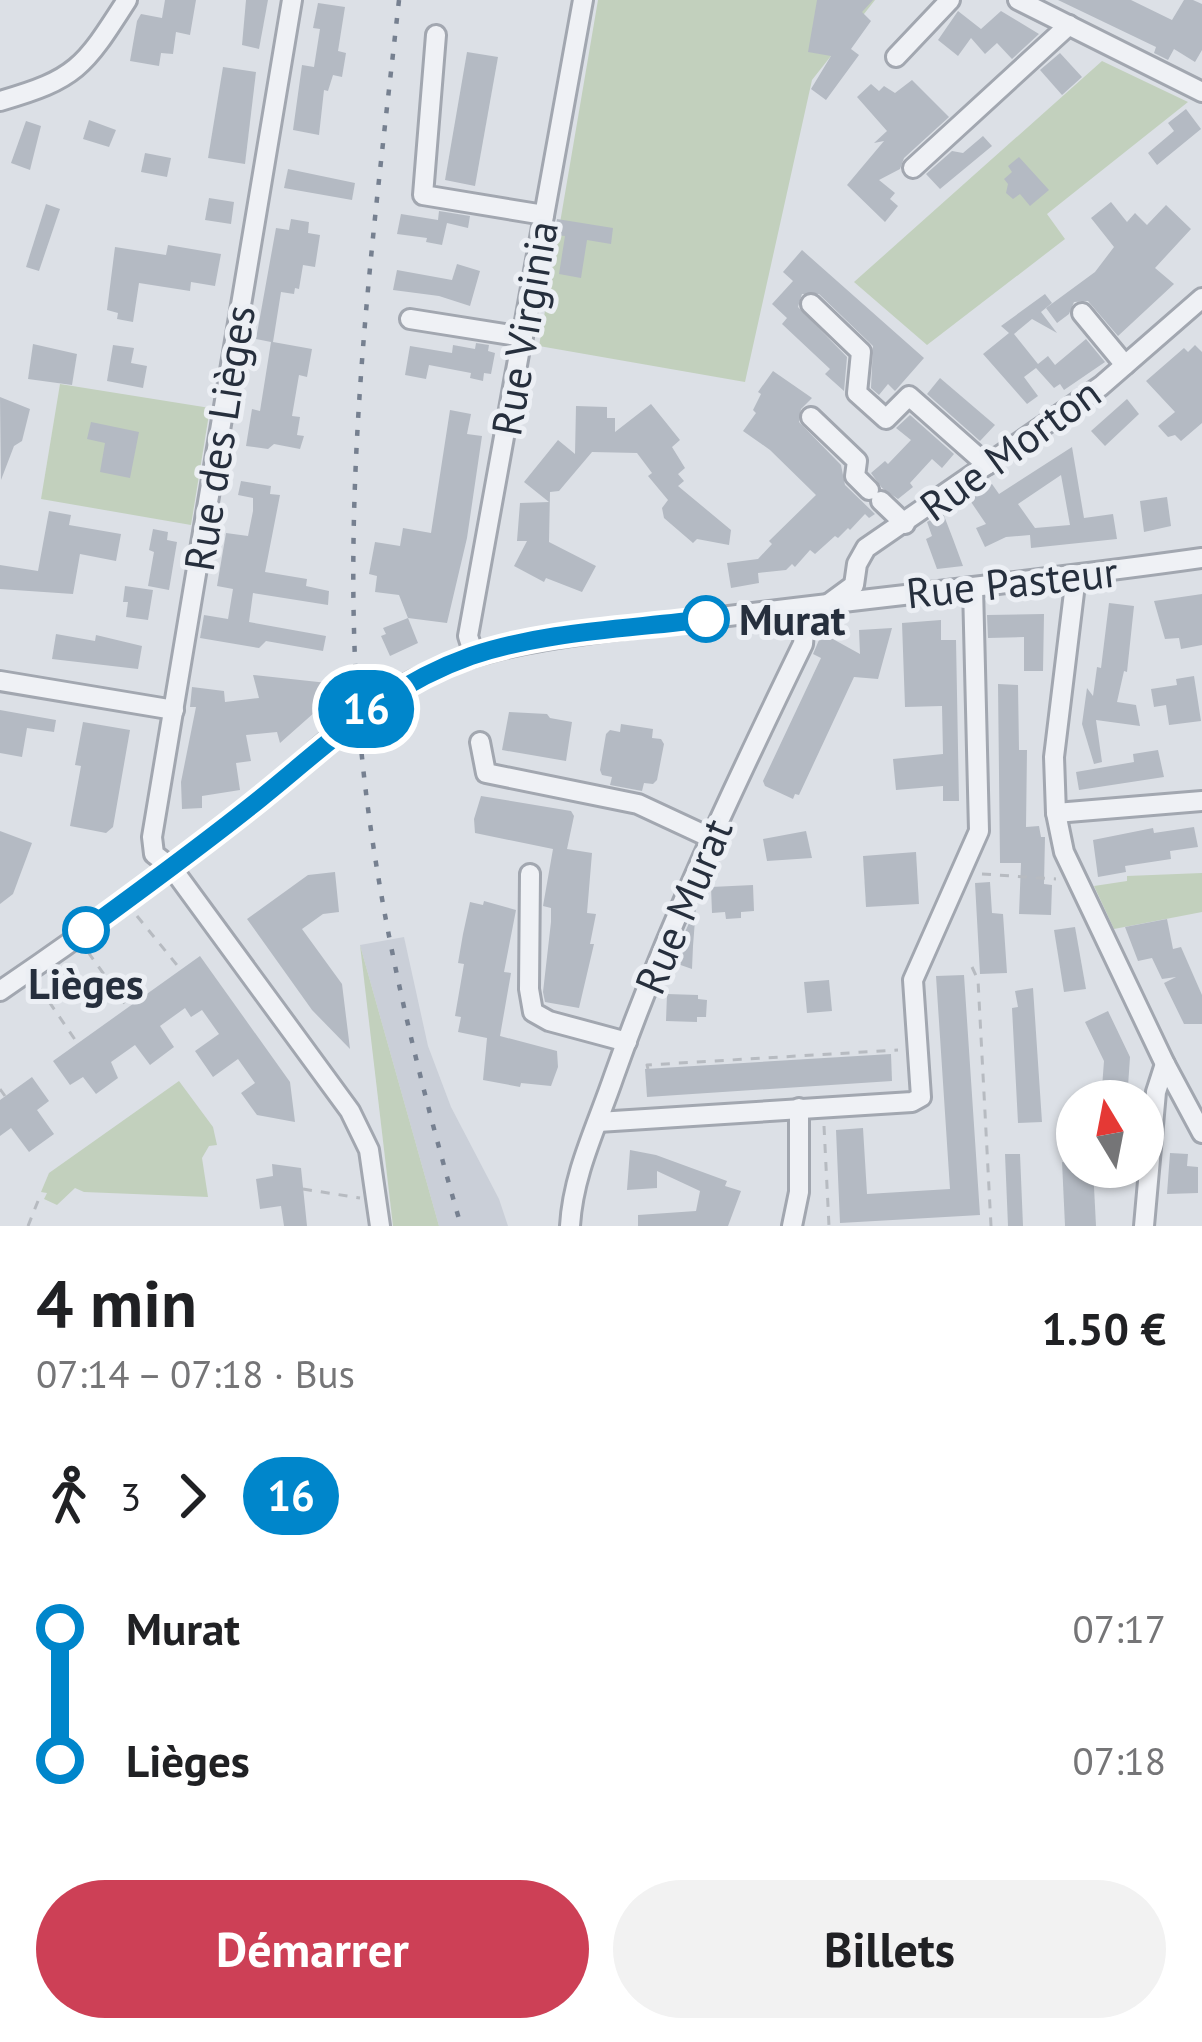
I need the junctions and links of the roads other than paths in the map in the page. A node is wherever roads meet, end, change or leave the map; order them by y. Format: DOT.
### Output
graph roads {
  1 [pos="127,0"];
  2 [pos="292,0"];
  3 [pos="583,0"];
  4 [pos="950,0"];
  5 [pos="1018,0"];
  6 [pos="1069,25"];
  7 [pos="436,35"];
  8 [pos="896,57"];
  9 [pos="1202,92"];
  10 [pos="0,101"];
  11 [pos="913,168"];
  12 [pos="544,215"];
  13 [pos="1202,298"];
  14 [pos="811,304"];
  15 [pos="1082,313"];
  16 [pos="410,319"];
  17 [pos="524,337"];
  18 [pos="1125,365"];
  19 [pos="811,417"];
  20 [pos="987,465"];
  21 [pos="905,524"];
  22 [pos="1202,558"];
  23 [pos="1076,576"];
  24 [pos="973,586"];
  25 [pos="830,603"];
  26 [pos="474,655"];
  27 [pos="0,681"];
  28 [pos="175,710"];
  29 [pos="480,742"];
  30 [pos="1202,801"];
  31 [pos="1056,813"];
  32 [pos="712,838"];
  33 [pos="172,868"];
  34 [pos="530,874"];
  35 [pos="0,992"];
  36 [pos="627,1042"];
  37 [pos="1165,1064"];
  38 [pos="799,1108"];
  39 [pos="598,1122"];
  40 [pos="1202,1133"];
  41 [pos="380,1226"];
  42 [pos="570,1226"];
  43 [pos="792,1226"];
  44 [pos="1144,1226"];
  1 -- 10 [label="street"];
  2 -- 28 [label="street, Rue des Lièges"];
  3 -- 12 [label="street, Rue Virginia"];
  4 -- 8 [label="street"];
  5 -- 6 [label="street"];
  6 -- 9 [label="street"];
  6 -- 11 [label="street"];
  7 -- 12 [label="street"];
  12 -- 17 [label="street, Rue Virginia"];
  13 -- 18 [label="street, Rue Morton"];
  14 -- 20 [label="street"];
  15 -- 18 [label="street"];
  16 -- 17 [label="street"];
  17 -- 26 [label="street, Rue Virginia"];
  18 -- 20 [label="street, Rue Morton"];
  19 -- 21 [label="street"];
  20 -- 21 [label="street, Rue Morton"];
  21 -- 25 [label="street, Rue Morton"];
  22 -- 23 [label="street, Rue Pasteur"];
  23 -- 24 [label="street, Rue Pasteur"];
  23 -- 31 [label="street"];
  24 -- 25 [label="street, Rue Pasteur"];
  24 -- 38 [label="street"];
  25 -- 26 [label="street, Rue Pasteur"];
  25 -- 32 [label="street, Rue Murat"];
  26 -- 33 [label="street, Rue Pasteur"];
  27 -- 28 [label="street"];
  28 -- 33 [label="street, Rue des Lièges"];
  29 -- 32 [label="street"];
  30 -- 31 [label="street"];
  31 -- 37 [label="street"];
  32 -- 36 [label="street, Rue Murat"];
  33 -- 35 [label="street, Rue Pasteur"];
  33 -- 41 [label="street, Rue des Lièges"];
  34 -- 36 [label="street"];
  36 -- 39 [label="street, Rue Murat"];
  37 -- 40 [label="street"];
  37 -- 44 [label="street"];
  38 -- 39 [label="street"];
  38 -- 43 [label="street"];
  39 -- 42 [label="street, Rue Murat"];
}
